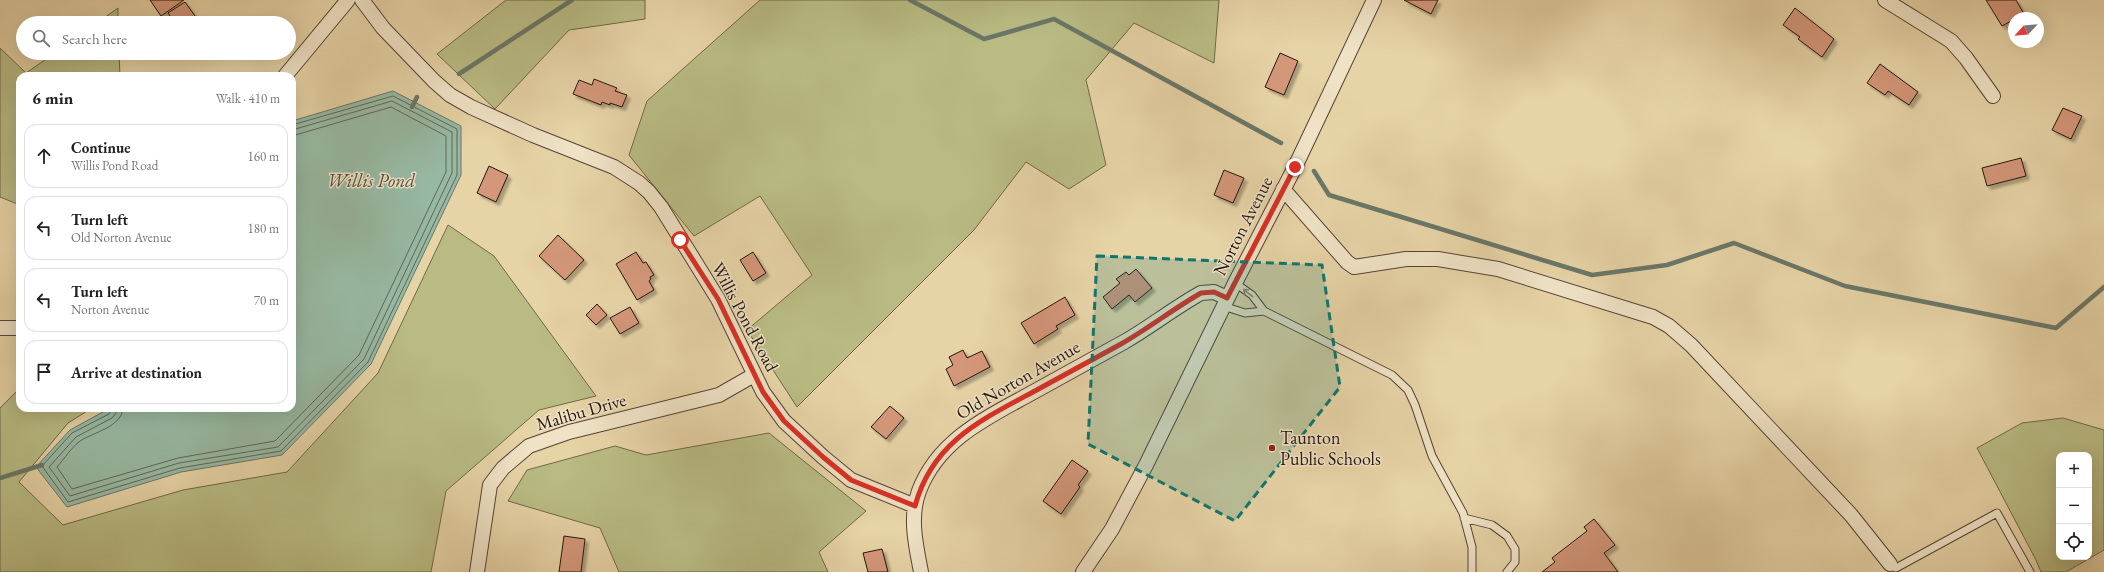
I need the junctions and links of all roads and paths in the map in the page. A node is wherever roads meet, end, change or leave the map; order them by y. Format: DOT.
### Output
graph roads {
  1 [pos="348,0"];
  2 [pos="362,0"];
  3 [pos="1374,0"];
  4 [pos="1885,0"];
  5 [pos="288,72"];
  6 [pos="1993,96"];
  7 [pos="1283,189"];
  8 [pos="1235,283"];
  9 [pos="1225,302"];
  10 [pos="1264,311"];
  11 [pos="0,328"];
  12 [pos="16,328"];
  13 [pos="754,375"];
  14 [pos="915,506"];
  15 [pos="1464,518"];
  16 [pos="1892,568"];
  17 [pos="478,572"];
  18 [pos="921,572"];
  19 [pos="1083,572"];
  20 [pos="1472,572"];
  21 [pos="1507,572"];
  22 [pos="2030,572"];
  1 -- 5 [label="street"];
  2 -- 13 [label="street, Willis Pond Road"];
  3 -- 7 [label="street, Norton Avenue"];
  4 -- 6 [label="street"];
  7 -- 8 [label="street, Norton Avenue"];
  7 -- 16 [label="street"];
  8 -- 9 [label="street, Norton Avenue"];
  10 -- 8 [label="lane, one-way"];
  9 -- 10 [label="lane"];
  9 -- 14 [label="street, Old Norton Avenue"];
  9 -- 19 [label="street, Norton Avenue"];
  10 -- 15 [label="lane"];
  11 -- 12 [label="street"];
  13 -- 14 [label="street, Willis Pond Road"];
  13 -- 17 [label="street, Malibu Drive"];
  14 -- 18 [label="street, Old Norton Avenue"];
  15 -- 20 [label="lane"];
  15 -- 21 [label="lane"];
  16 -- 22 [label="lane"];
}
